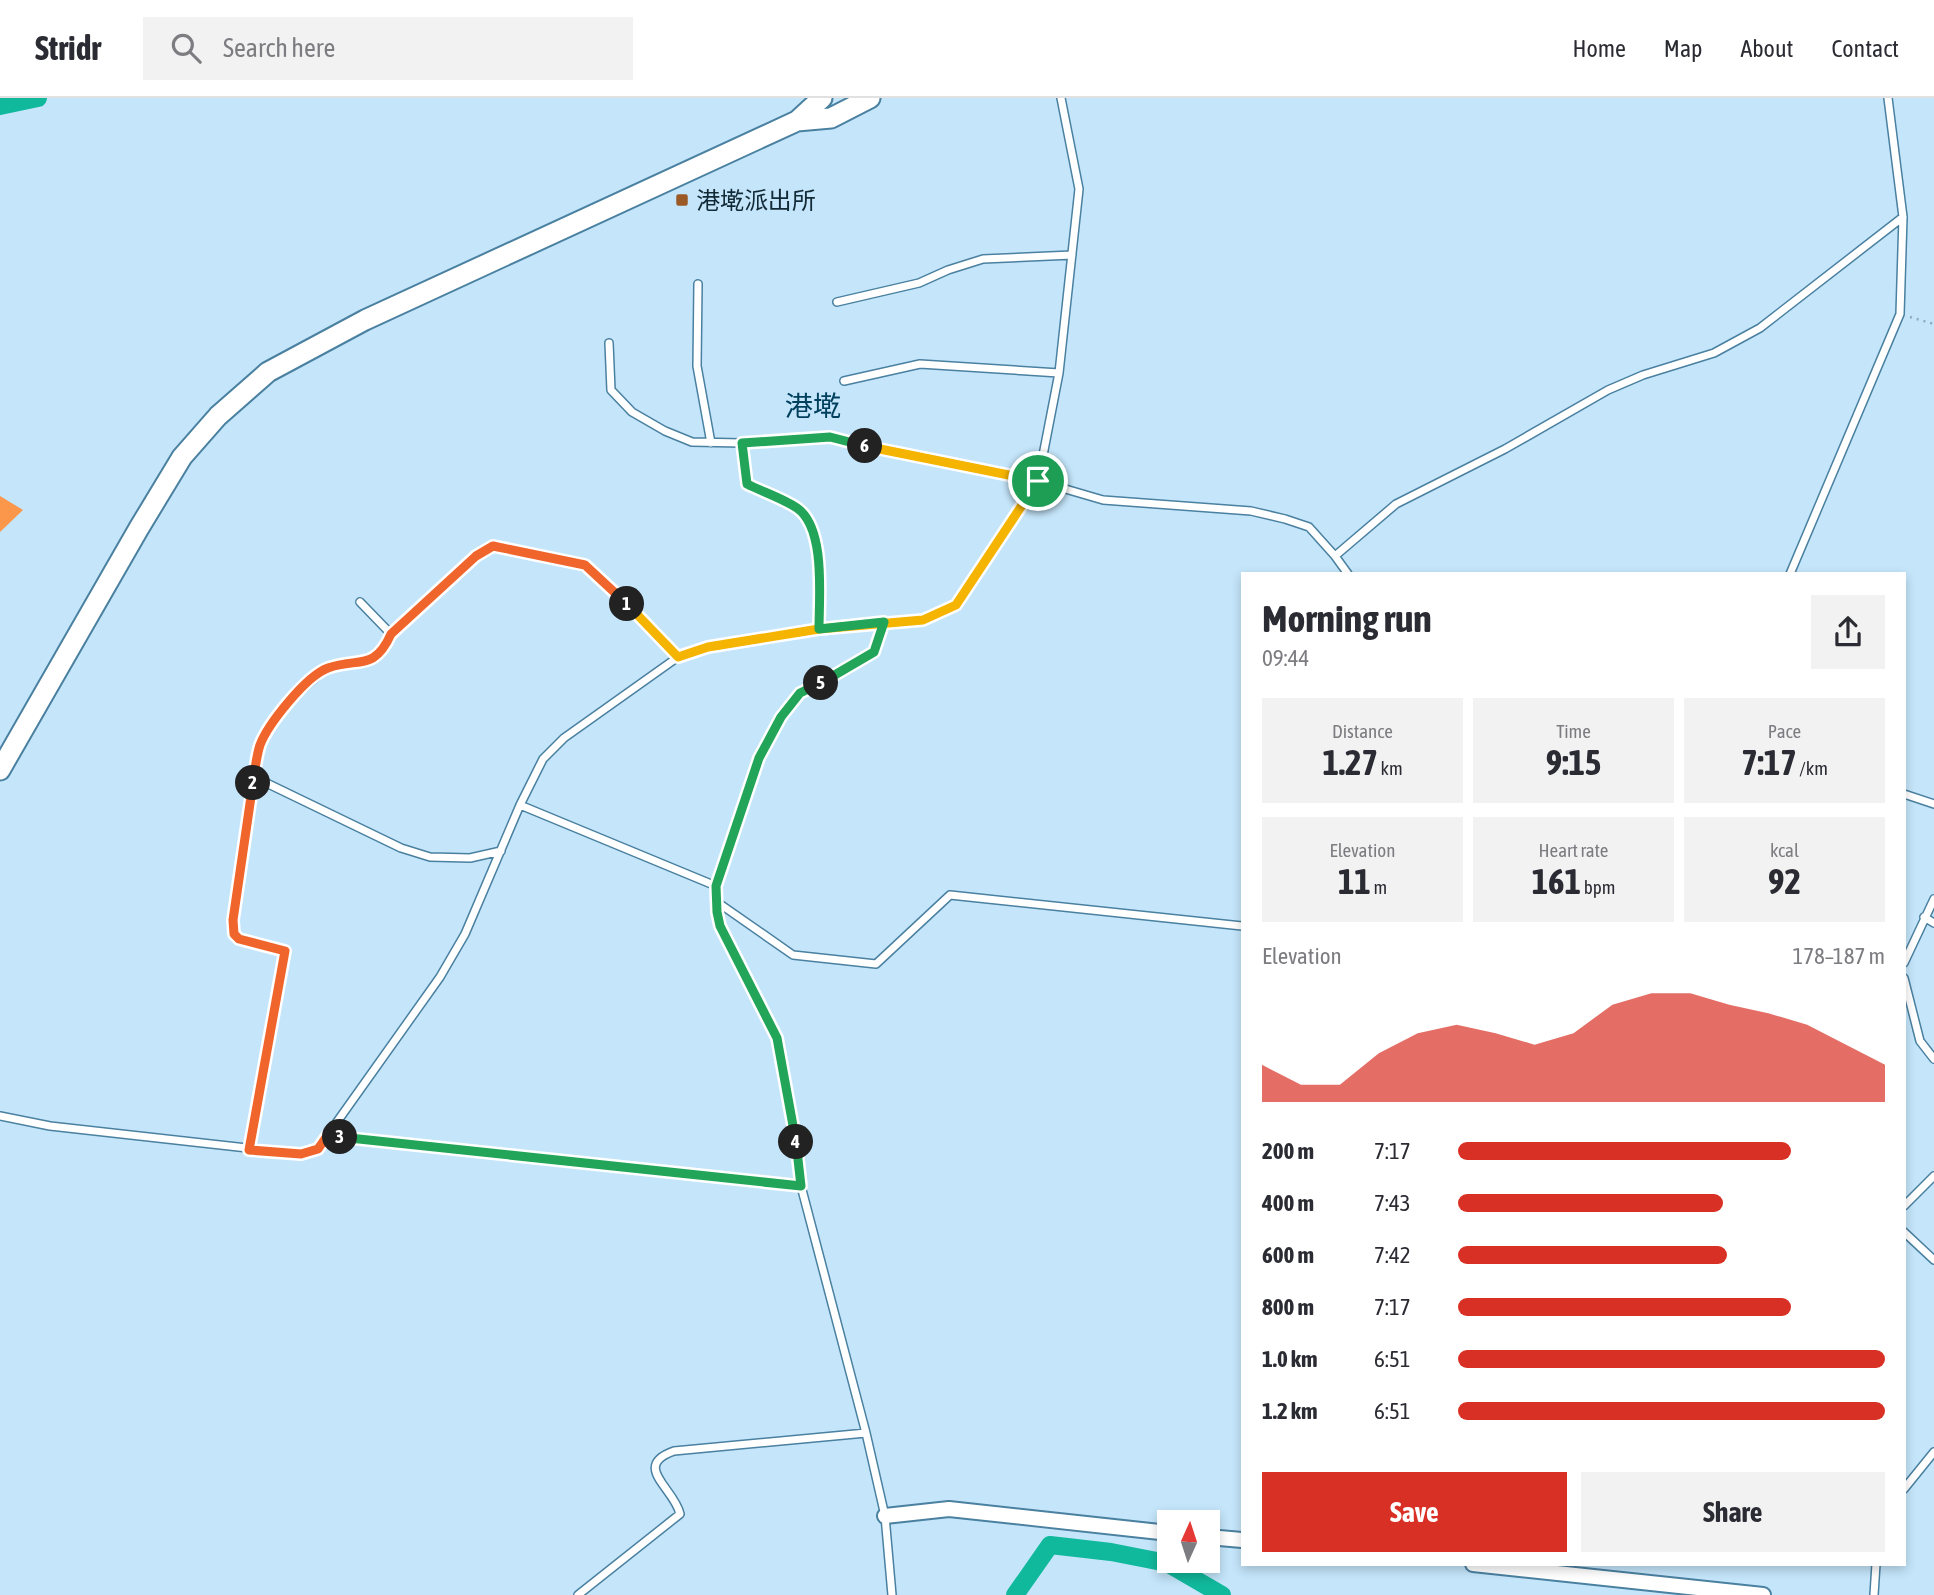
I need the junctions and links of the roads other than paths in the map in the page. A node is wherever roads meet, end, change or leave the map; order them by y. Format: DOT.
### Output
graph roads {
  1 [pos="806,98"];
  2 [pos="822,98"];
  3 [pos="870,98"];
  4 [pos="1061,98"];
  5 [pos="1888,98"];
  6 [pos="797,121"];
  7 [pos="1903,217"];
  8 [pos="1072,255"];
  9 [pos="698,285"];
  10 [pos="837,302"];
  11 [pos="609,343"];
  12 [pos="1059,373"];
  13 [pos="844,381"];
  14 [pos="711,443"];
  15 [pos="742,443"];
  16 [pos="1038,481"];
  17 [pos="1335,556"];
  18 [pos="1347,572"];
  19 [pos="1791,572"];
  20 [pos="360,602"];
  21 [pos="884,622"];
  22 [pos="819,629"];
  23 [pos="391,634"];
  24 [pos="678,657"];
  25 [pos="0,770"];
  26 [pos="254,777"];
  27 [pos="1906,795"];
  28 [pos="1934,804"];
  29 [pos="520,805"];
  30 [pos="501,851"];
  31 [pos="716,886"];
  32 [pos="1934,899"];
  33 [pos="717,902"];
  34 [pos="1924,917"];
  35 [pos="1934,923"];
  36 [pos="1241,926"];
  37 [pos="1906,958"];
  38 [pos="1906,986"];
  39 [pos="1934,1059"];
  40 [pos="0,1116"];
  41 [pos="327,1136"];
  42 [pos="249,1150"];
  43 [pos="1934,1176"];
  44 [pos="801,1186"];
  45 [pos="1906,1204"];
  46 [pos="1906,1234"];
  47 [pos="1934,1260"];
  48 [pos="866,1433"];
  49 [pos="1934,1452"];
  50 [pos="1906,1487"];
  51 [pos="885,1516"];
  52 [pos="1157,1531"];
  53 [pos="1220,1538"];
  54 [pos="1241,1540"];
  55 [pos="1492,1566"];
  56 [pos="1876,1566"];
  57 [pos="578,1595"];
  58 [pos="892,1595"];
  59 [pos="1763,1595"];
  60 [pos="1874,1595"];
  1 -- 6 [label="street"];
  2 -- 6 [label="main road"];
  3 -- 6 [label="main road"];
  4 -- 8 [label="lane"];
  5 -- 7 [label="lane"];
  6 -- 25 [label="main road"];
  7 -- 17 [label="lane"];
  7 -- 19 [label="lane"];
  8 -- 10 [label="lane"];
  8 -- 12 [label="lane"];
  9 -- 14 [label="lane"];
  11 -- 14 [label="lane"];
  12 -- 13 [label="lane"];
  12 -- 16 [label="lane"];
  14 -- 15 [label="lane"];
  15 -- 16 [label="lane"];
  15 -- 22 [label="lane"];
  16 -- 17 [label="lane"];
  16 -- 21 [label="lane"];
  17 -- 18 [label="lane"];
  20 -- 23 [label="lane"];
  21 -- 22 [label="lane"];
  21 -- 31 [label="lane"];
  22 -- 24 [label="lane"];
  23 -- 24 [label="lane"];
  23 -- 26 [label="lane"];
  24 -- 29 [label="lane"];
  26 -- 30 [label="lane"];
  26 -- 42 [label="lane"];
  27 -- 28 [label="lane"];
  29 -- 30 [label="lane"];
  29 -- 31 [label="lane"];
  30 -- 41 [label="lane"];
  31 -- 33 [label="lane"];
  32 -- 34 [label="lane"];
  33 -- 36 [label="lane"];
  33 -- 44 [label="lane"];
  34 -- 35 [label="lane"];
  34 -- 37 [label="lane"];
  38 -- 39 [label="lane"];
  40 -- 42 [label="lane"];
  41 -- 42 [label="lane"];
  41 -- 44 [label="lane"];
  43 -- 45 [label="lane"];
  44 -- 48 [label="lane"];
  46 -- 47 [label="lane"];
  48 -- 51 [label="lane"];
  48 -- 57 [label="lane"];
  49 -- 50 [label="lane"];
  51 -- 52 [label="street"];
  51 -- 58 [label="lane"];
  53 -- 54 [label="street"];
  55 -- 59 [label="street"];
  56 -- 60 [label="lane"];
}
